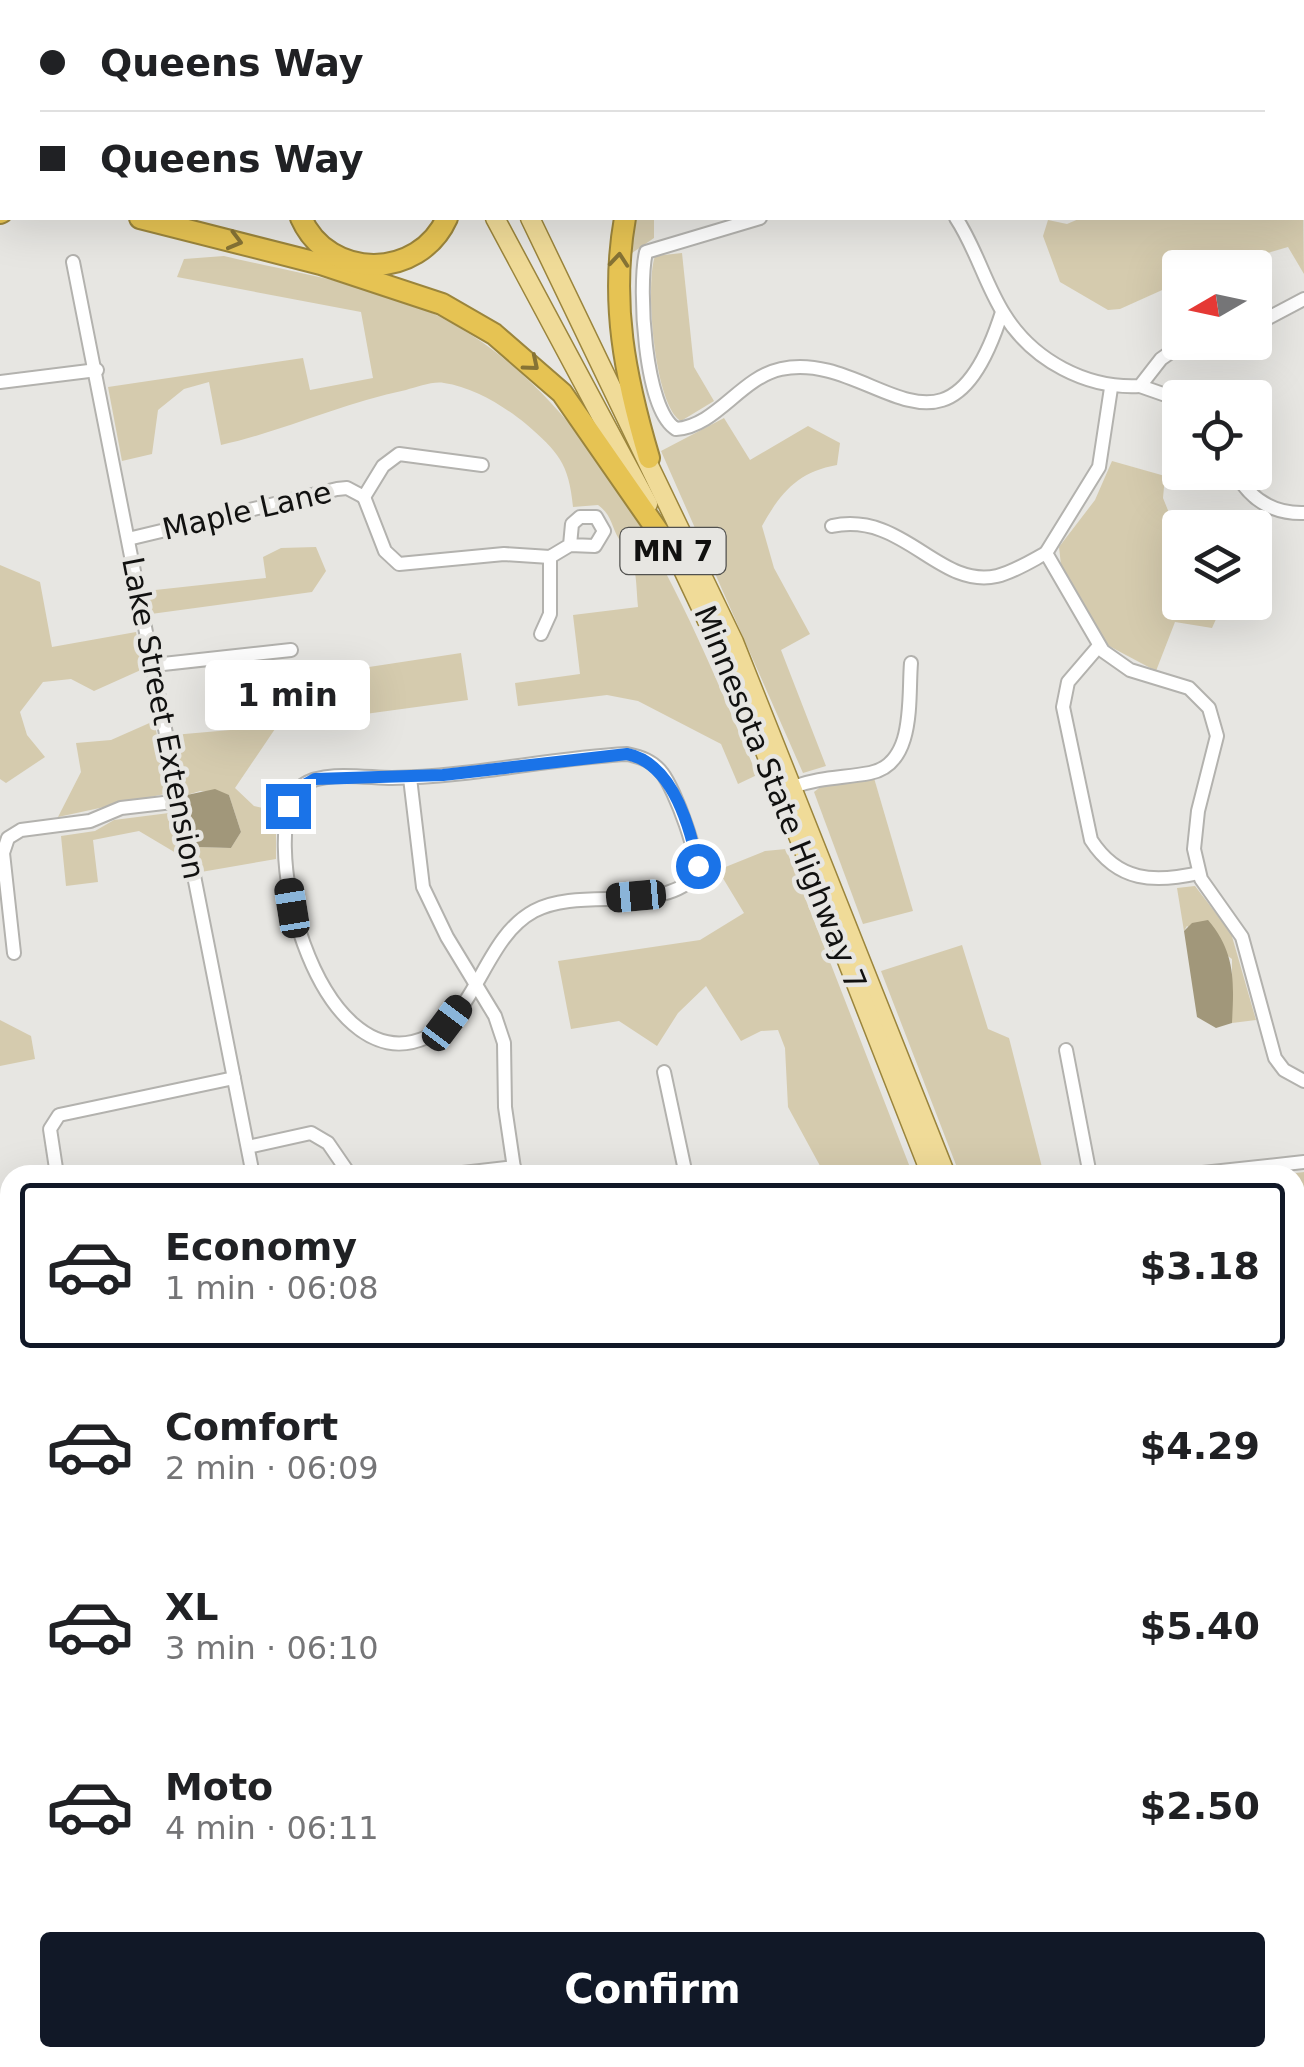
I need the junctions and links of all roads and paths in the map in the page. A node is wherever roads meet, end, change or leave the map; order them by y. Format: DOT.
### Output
graph roads {
  1 [pos="148,220"];
  2 [pos="303,220"];
  3 [pos="445,220"];
  4 [pos="497,220"];
  5 [pos="531,220"];
  6 [pos="624,220"];
  7 [pos="753,220"];
  8 [pos="957,220"];
  9 [pos="73,262"];
  10 [pos="1304,298"];
  11 [pos="1002,312"];
  12 [pos="1272,316"];
  13 [pos="1162,358"];
  14 [pos="96,370"];
  15 [pos="0,382"];
  16 [pos="1140,386"];
  17 [pos="1112,388"];
  18 [pos="1162,394"];
  19 [pos="649,458"];
  20 [pos="482,465"];
  21 [pos="1250,490"];
  22 [pos="364,497"];
  23 [pos="1304,514"];
  24 [pos="832,526"];
  25 [pos="128,539"];
  26 [pos="570,545"];
  27 [pos="1046,553"];
  28 [pos="550,557"];
  29 [pos="680,563"];
  30 [pos="541,634"];
  31 [pos="1098,646"];
  32 [pos="290,650"];
  33 [pos="911,663"];
  34 [pos="154,665"];
  35 [pos="410,778"];
  36 [pos="793,786"];
  37 [pos="180,800"];
  38 [pos="1199,873"];
  39 [pos="14,952"];
  40 [pos="474,984"];
  41 [pos="1066,1050"];
  42 [pos="664,1072"];
  43 [pos="234,1078"];
  44 [pos="1304,1081"];
  45 [pos="248,1147"];
  46 [pos="928,1148"];
  47 [pos="1304,1162"];
  48 [pos="55,1165"];
  49 [pos="251,1165"];
  50 [pos="343,1165"];
  51 [pos="514,1165"];
  52 [pos="684,1165"];
  53 [pos="923,1165"];
  54 [pos="930,1165"];
  55 [pos="941,1165"];
  56 [pos="1088,1165"];
  57 [pos="1276,1165"];
  1 -- 29 [label="highway, one-way"];
  2 -- 3 [label="highway"];
  4 -- 29 [label="main road, Minnesota State Highway 7 / MN 7"];
  5 -- 19 [label="main road, Minnesota State Highway 7 / MN 7"];
  19 -- 6 [label="highway, one-way"];
  7 -- 11 [label="street"];
  8 -- 11 [label="street"];
  9 -- 14 [label="street, Lake Street Extension"];
  10 -- 12 [label="street"];
  11 -- 17 [label="street"];
  13 -- 16 [label="street"];
  14 -- 15 [label="street"];
  14 -- 25 [label="street, Lake Street Extension"];
  16 -- 17 [label="street"];
  16 -- 18 [label="street"];
  17 -- 27 [label="street"];
  19 -- 36 [label="main road, Minnesota State Highway 7 / MN 7"];
  20 -- 22 [label="street"];
  21 -- 23 [label="street"];
  22 -- 25 [label="street, Maple Lane"];
  22 -- 28 [label="street"];
  24 -- 27 [label="street"];
  25 -- 34 [label="street, Lake Street Extension"];
  26 -- 28 [label="street"];
  27 -- 31 [label="street"];
  28 -- 30 [label="street"];
  29 -- 46 [label="main road, Minnesota State Highway 7 / MN 7"];
  31 -- 38 [label="street"];
  31 -- 38 [label="street"];
  32 -- 34 [label="street"];
  33 -- 36 [label="street"];
  34 -- 37 [label="street, Lake Street Extension"];
  35 -- 40 [label="street"];
  35 -- 40 [label="street"];
  35 -- 40 [label="street"];
  36 -- 46 [label="main road, Minnesota State Highway 7 / MN 7"];
  37 -- 39 [label="street"];
  37 -- 43 [label="street, Lake Street Extension"];
  38 -- 44 [label="street"];
  40 -- 51 [label="street"];
  41 -- 56 [label="street"];
  42 -- 52 [label="street"];
  43 -- 45 [label="street, Lake Street Extension"];
  43 -- 48 [label="street"];
  45 -- 49 [label="street, Lake Street Extension"];
  45 -- 50 [label="street"];
  46 -- 53 [label="main road"];
  46 -- 54 [label="main road, Minnesota State Highway 7 / MN 7"];
  46 -- 55 [label="main road, Minnesota State Highway 7 / MN 7"];
  47 -- 57 [label="street"];
}
